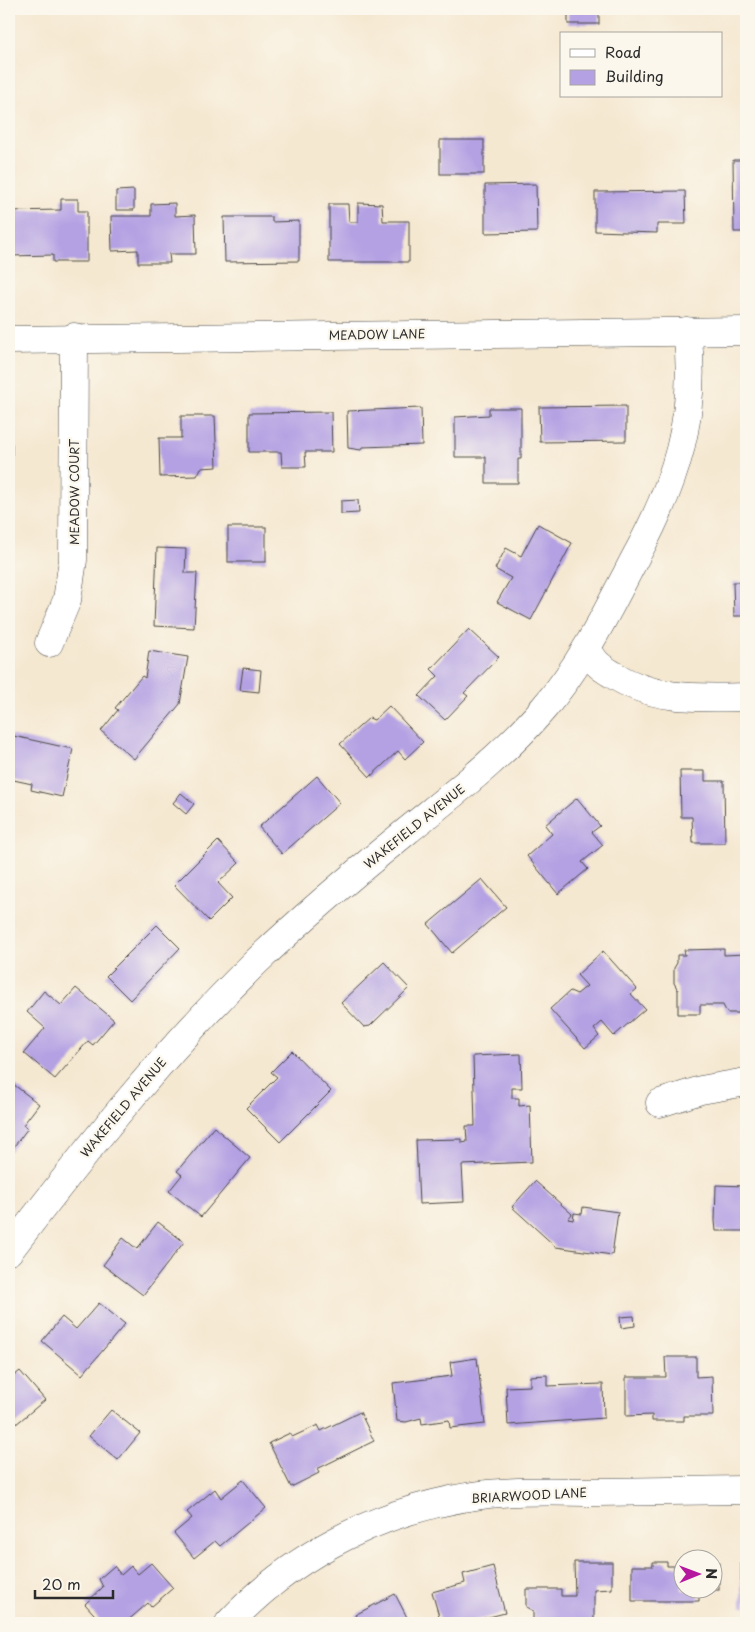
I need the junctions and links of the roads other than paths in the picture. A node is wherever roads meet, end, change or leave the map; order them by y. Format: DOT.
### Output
graph roads {
  1 [pos="687,331"];
  2 [pos="746,331"];
  3 [pos="74,337"];
  4 [pos="9,340"];
  5 [pos="49,643"];
  6 [pos="588,647"];
  7 [pos="746,697"];
  8 [pos="746,1082"];
  9 [pos="660,1103"];
  10 [pos="9,1251"];
  11 [pos="746,1490"];
  12 [pos="229,1623"];
  1 -- 2 [label="street, MEADOW LANE"];
  1 -- 3 [label="street, MEADOW LANE"];
  1 -- 6 [label="street, WAKEFIELD AVENUE"];
  3 -- 4 [label="street, MEADOW LANE"];
  3 -- 5 [label="street, MEADOW COURT"];
  6 -- 7 [label="street"];
  6 -- 10 [label="street, WAKEFIELD AVENUE"];
  8 -- 9 [label="street"];
  11 -- 12 [label="street, BRIARWOOD LANE"];
}
